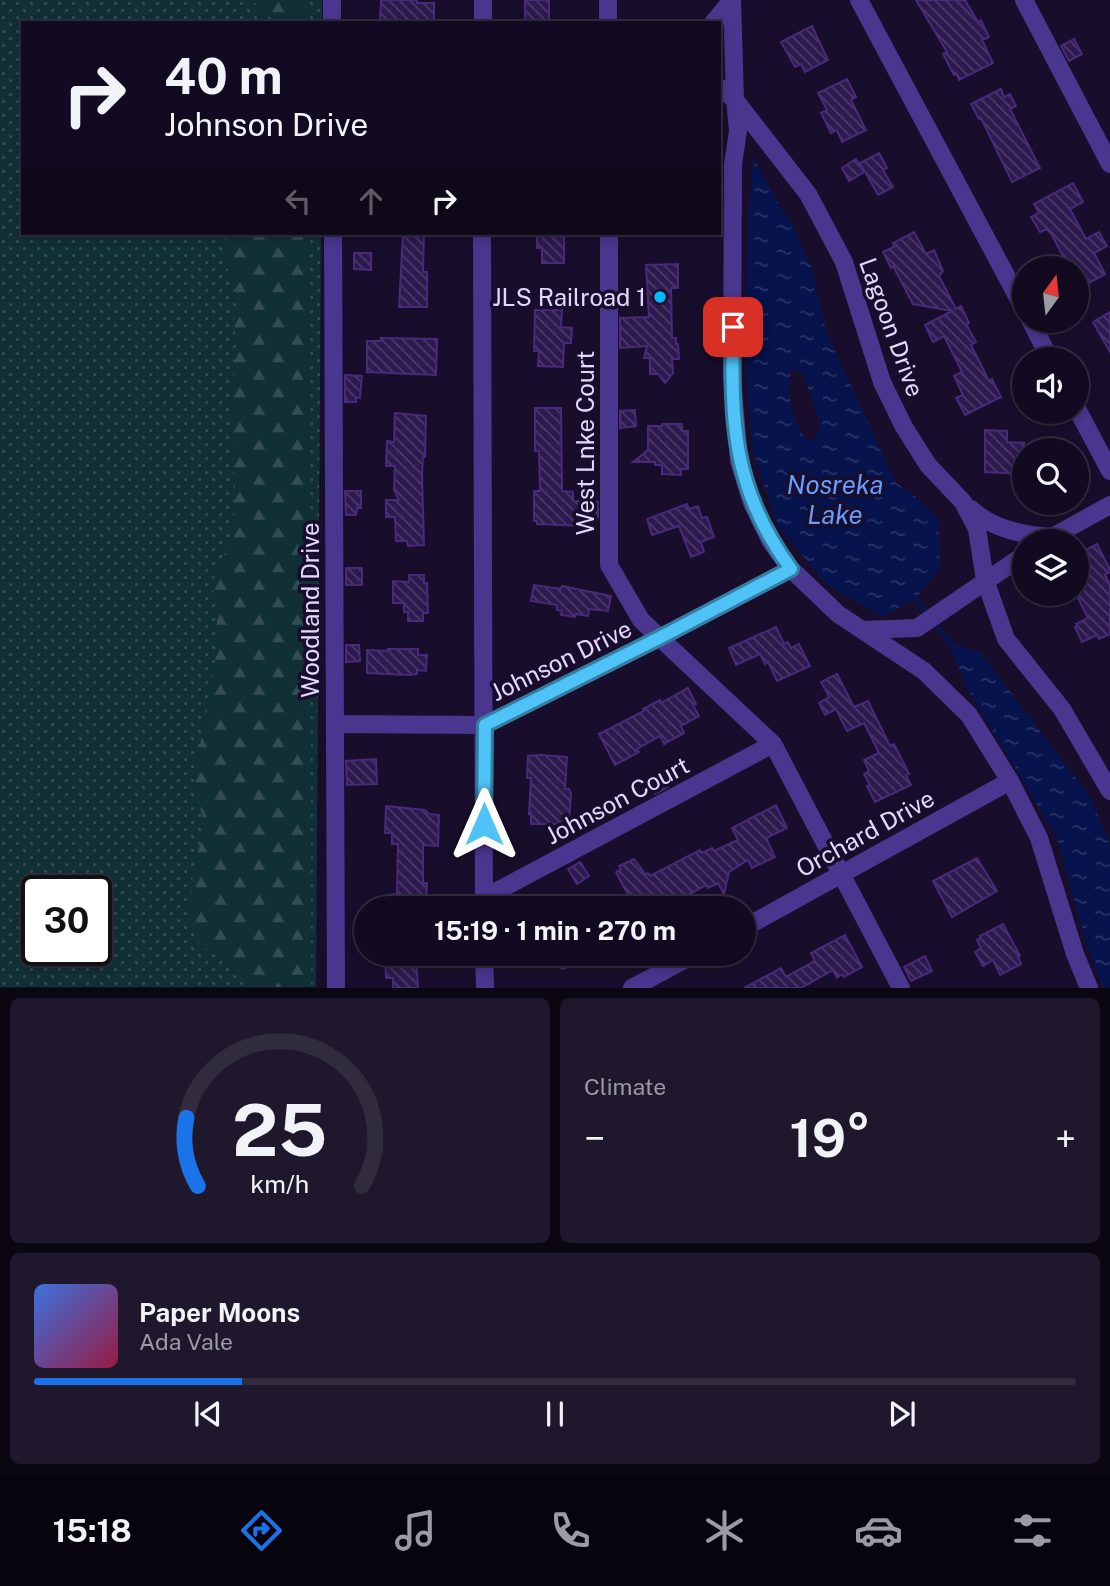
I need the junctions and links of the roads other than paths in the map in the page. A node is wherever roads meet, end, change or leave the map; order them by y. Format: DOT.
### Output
graph roads {
  1 [pos="332,0"];
  2 [pos="483,0"];
  3 [pos="608,0"];
  4 [pos="732,0"];
  5 [pos="859,0"];
  6 [pos="1024,0"];
  7 [pos="332,21"];
  8 [pos="482,21"];
  9 [pos="608,21"];
  10 [pos="715,21"];
  11 [pos="721,89"];
  12 [pos="735,100"];
  13 [pos="1110,164"];
  14 [pos="333,235"];
  15 [pos="482,235"];
  16 [pos="609,235"];
  17 [pos="1012,287"];
  18 [pos="1085,424"];
  19 [pos="1110,471"];
  20 [pos="963,502"];
  21 [pos="1110,505"];
  22 [pos="1066,529"];
  23 [pos="1012,530"];
  24 [pos="1012,563"];
  25 [pos="791,569"];
  26 [pos="985,580"];
  27 [pos="917,628"];
  28 [pos="862,630"];
  29 [pos="659,638"];
  30 [pos="914,665"];
  31 [pos="335,724"];
  32 [pos="485,725"];
  33 [pos="773,744"];
  34 [pos="1010,780"];
  35 [pos="1110,791"];
  36 [pos="842,874"];
  37 [pos="484,896"];
  38 [pos="497,896"];
  39 [pos="756,921"];
  40 [pos="484,966"];
  41 [pos="673,966"];
  42 [pos="336,988"];
  43 [pos="485,988"];
  44 [pos="632,988"];
  45 [pos="901,988"];
  46 [pos="1088,988"];
  1 -- 7 [label="street"];
  2 -- 8 [label="street"];
  3 -- 9 [label="street"];
  4 -- 10 [label="street"];
  4 -- 12 [label="street"];
  5 -- 17 [label="street"];
  6 -- 13 [label="street"];
  11 -- 12 [label="street, Lagoon Drive"];
  12 -- 20 [label="street, Lagoon Drive"];
  12 -- 25 [label="street"];
  14 -- 31 [label="street, Woodland Drive"];
  15 -- 32 [label="street"];
  16 -- 29 [label="street, West Lnke Court"];
  18 -- 19 [label="street"];
  20 -- 23 [label="street"];
  20 -- 26 [label="street, Lagoon Drive"];
  21 -- 22 [label="street"];
  24 -- 26 [label="street"];
  25 -- 28 [label="street"];
  25 -- 29 [label="street, Johnson Drive"];
  26 -- 27 [label="street"];
  26 -- 35 [label="street, Lagoon Drive"];
  27 -- 28 [label="street"];
  27 -- 30 [label="street"];
  28 -- 30 [label="street"];
  29 -- 32 [label="street, Johnson Drive"];
  29 -- 33 [label="street, West Lnke Court"];
  30 -- 34 [label="street"];
  31 -- 32 [label="street, Johnson Drive"];
  31 -- 42 [label="street, Woodland Drive"];
  32 -- 37 [label="street"];
  33 -- 36 [label="street, West Lnke Court"];
  33 -- 38 [label="street, Johnson Court"];
  34 -- 36 [label="street, Orchard Drive"];
  34 -- 46 [label="street"];
  36 -- 39 [label="street, Orchard Drive"];
  36 -- 45 [label="street"];
  40 -- 43 [label="street"];
  41 -- 44 [label="street"];
}
